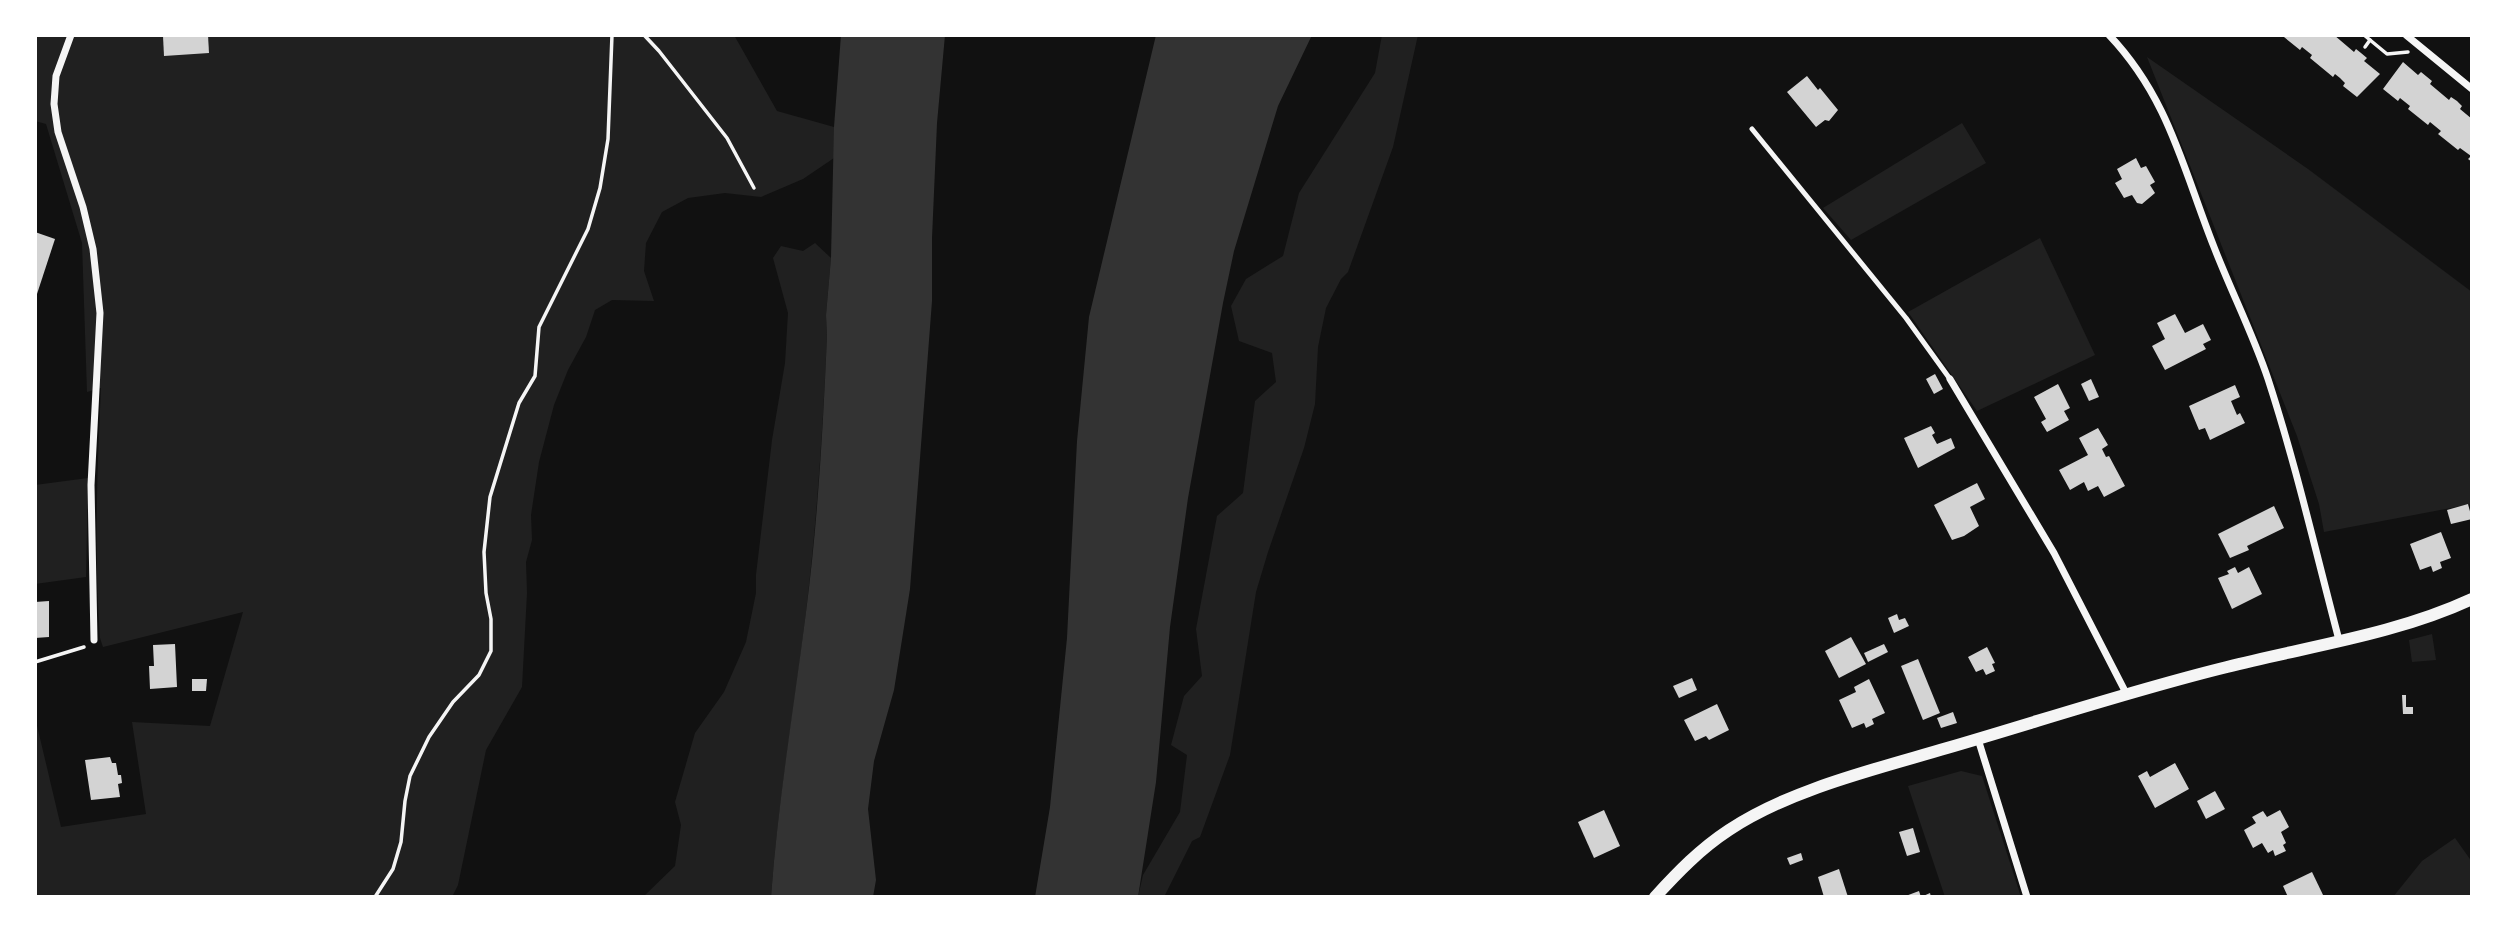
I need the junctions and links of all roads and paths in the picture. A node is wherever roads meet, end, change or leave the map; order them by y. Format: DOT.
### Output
graph roads {
  1 [pos="71,35"];
  2 [pos="612,35"];
  3 [pos="644,35"];
  4 [pos="2109,35"];
  5 [pos="2364,35"];
  6 [pos="2406,35"];
  7 [pos="2370,40"];
  8 [pos="2365,47"];
  9 [pos="2409,52"];
  10 [pos="2472,89"];
  11 [pos="1752,129"];
  12 [pos="754,188"];
  13 [pos="1950,379"];
  14 [pos="2472,599"];
  15 [pos="94,640"];
  16 [pos="2339,640"];
  17 [pos="35,662"];
  18 [pos="2129,692"];
  19 [pos="1978,739"];
  20 [pos="375,897"];
  21 [pos="1654,897"];
  22 [pos="2027,897"];
  1 -- 15 [label="street"];
  2 -- 20 [label="path"];
  3 -- 12 [label="path"];
  4 -- 16 [label="street"];
  5 -- 7 [label="path"];
  6 -- 10 [label="street"];
  7 -- 8 [label="path"];
  7 -- 9 [label="path"];
  11 -- 13 [label="lane"];
  13 -- 18 [label="street"];
  14 -- 16 [label="street"];
  15 -- 17 [label="path"];
  16 -- 18 [label="street"];
  18 -- 19 [label="street"];
  19 -- 21 [label="street"];
  19 -- 22 [label="street"];
}
